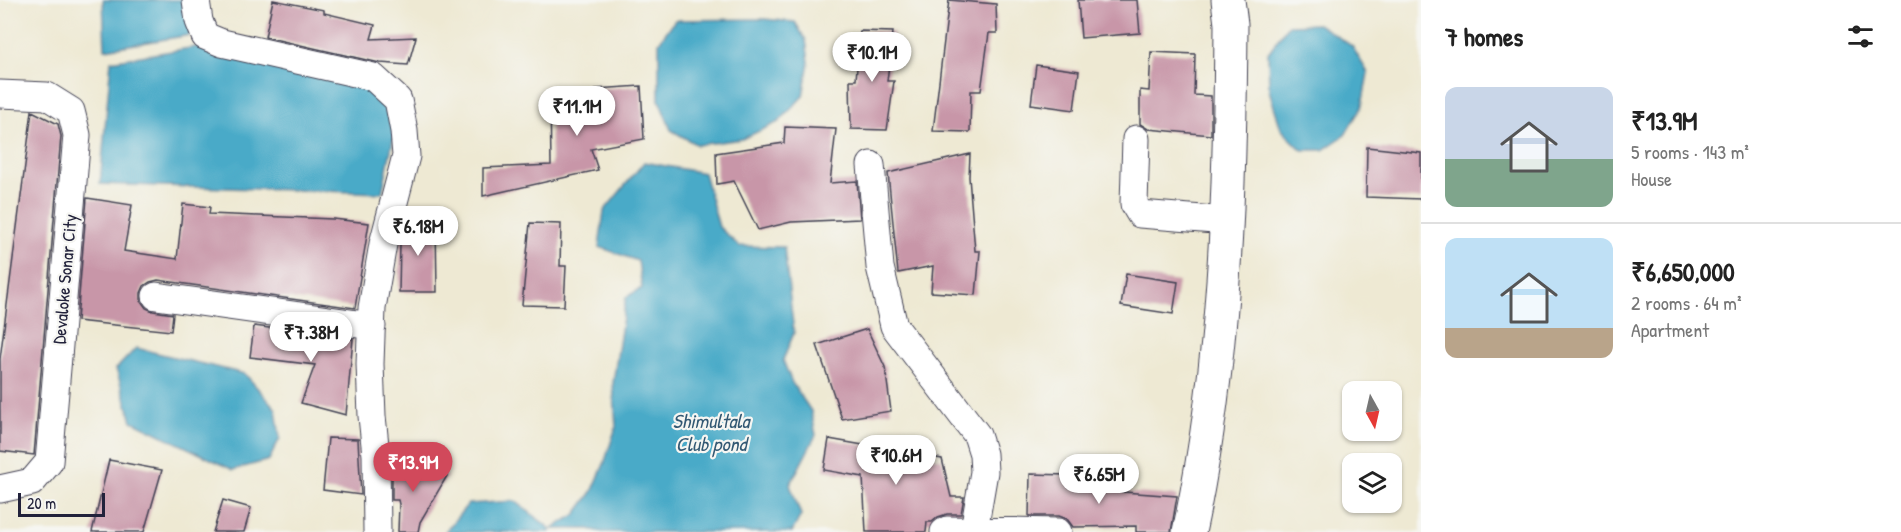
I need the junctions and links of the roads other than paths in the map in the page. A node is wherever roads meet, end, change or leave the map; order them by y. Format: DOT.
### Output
graph roads {
  1 [pos="196,0"];
  2 [pos="1228,0"];
  3 [pos="0,94"];
  4 [pos="1136,139"];
  5 [pos="871,165"];
  6 [pos="1227,221"];
  7 [pos="156,296"];
  8 [pos="372,326"];
  9 [pos="0,489"];
  10 [pos="974,530"];
  11 [pos="377,532"];
  12 [pos="944,532"];
  13 [pos="1058,532"];
  14 [pos="1189,532"];
  1 -- 8 [label="street"];
  2 -- 6 [label="street"];
  3 -- 9 [label="street, Devaloke Sonar City"];
  4 -- 6 [label="street"];
  5 -- 10 [label="street"];
  6 -- 14 [label="street"];
  7 -- 8 [label="street"];
  8 -- 11 [label="street"];
  10 -- 12 [label="street"];
  10 -- 13 [label="street"];
}
